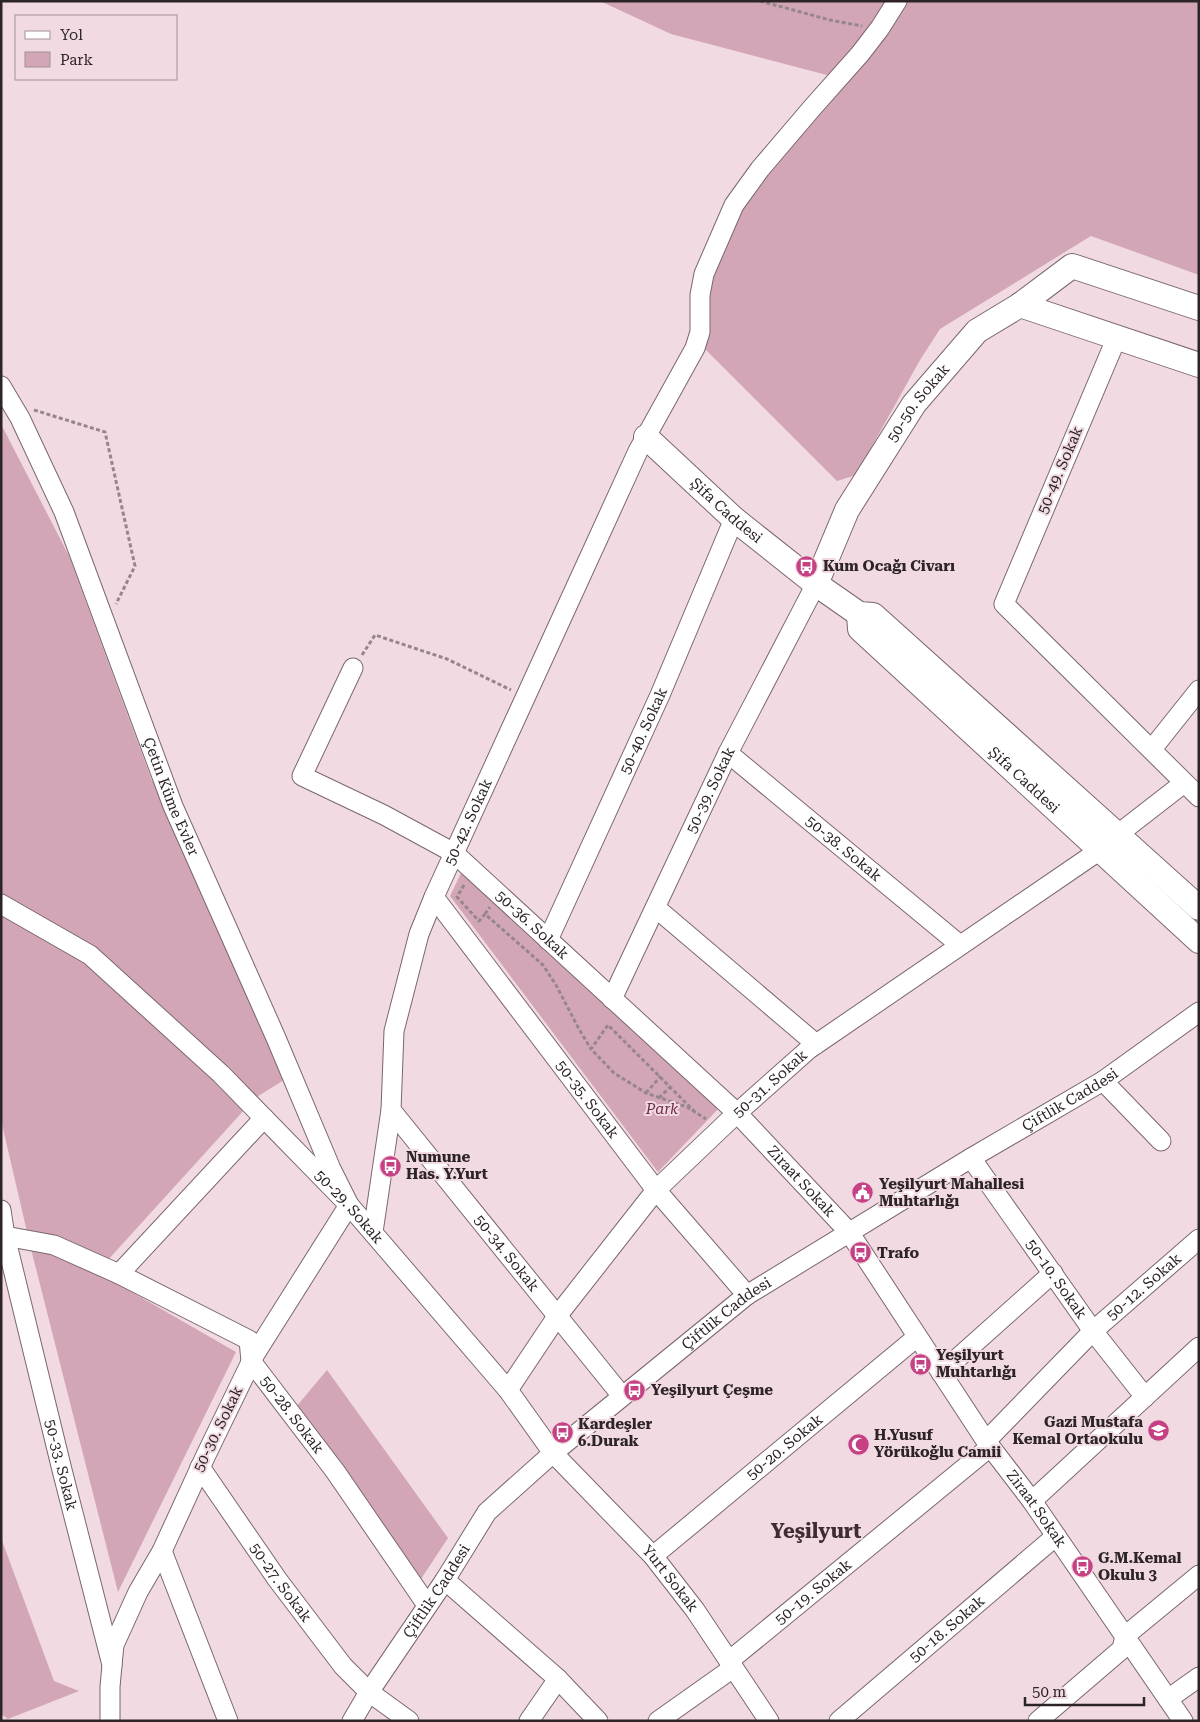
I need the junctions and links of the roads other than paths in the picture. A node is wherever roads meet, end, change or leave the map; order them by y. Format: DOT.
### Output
graph roads {
  1 [pos="897,1"];
  2 [pos="1020,305"];
  3 [pos="1199,308"];
  4 [pos="1117,337"];
  5 [pos="1199,364"];
  6 [pos="1,386"];
  7 [pos="646,437"];
  8 [pos="734,518"];
  9 [pos="816,584"];
  10 [pos="353,668"];
  11 [pos="1199,690"];
  12 [pos="1152,749"];
  13 [pos="728,753"];
  14 [pos="1184,783"];
  15 [pos="1199,797"];
  16 [pos="1109,843"];
  17 [pos="454,853"];
  18 [pos="434,897"];
  19 [pos="1,904"];
  20 [pos="656,908"];
  21 [pos="1199,908"];
  22 [pos="548,940"];
  23 [pos="1199,941"];
  24 [pos="960,945"];
  25 [pos="612,999"];
  26 [pos="1199,1012"];
  27 [pos="816,1044"];
  28 [pos="1103,1081"];
  29 [pos="391,1110"];
  30 [pos="737,1114"];
  31 [pos="264,1118"];
  32 [pos="1161,1141"];
  33 [pos="972,1158"];
  34 [pos="656,1190"];
  35 [pos="349,1205"];
  36 [pos="1,1210"];
  37 [pos="372,1232"];
  38 [pos="849,1232"];
  39 [pos="3,1237"];
  40 [pos="1199,1239"];
  41 [pos="1053,1273"];
  42 [pos="119,1274"];
  43 [pos="747,1295"];
  44 [pos="558,1315"];
  45 [pos="1093,1331"];
  46 [pos="918,1337"];
  47 [pos="1199,1347"];
  48 [pos="251,1361"];
  49 [pos="941,1373"];
  50 [pos="508,1390"];
  51 [pos="622,1396"];
  52 [pos="1145,1396"];
  53 [pos="988,1444"];
  54 [pos="553,1452"];
  55 [pos="200,1468"];
  56 [pos="1032,1501"];
  57 [pos="1056,1536"];
  58 [pos="162,1551"];
  59 [pos="653,1556"];
  60 [pos="1199,1575"];
  61 [pos="445,1580"];
  62 [pos="427,1605"];
  63 [pos="1125,1636"];
  64 [pos="731,1664"];
  65 [pos="112,1665"];
  66 [pos="1199,1676"];
  67 [pos="558,1679"];
  68 [pos="369,1692"];
  69 [pos="1168,1699"];
  70 [pos="110,1721"];
  71 [pos="228,1721"];
  72 [pos="352,1721"];
  73 [pos="409,1721"];
  74 [pos="529,1721"];
  75 [pos="598,1721"];
  76 [pos="658,1721"];
  77 [pos="769,1721"];
  78 [pos="839,1721"];
  79 [pos="1038,1721"];
  80 [pos="1184,1721"];
  1 -- 7 [label="street, 50-42. Sokak"];
  2 -- 3 [label="street, 50-50. Sokak"];
  2 -- 4 [label="street"];
  2 -- 9 [label="street, 50-50. Sokak"];
  4 -- 5 [label="street"];
  4 -- 12 [label="street, 50-49. Sokak"];
  6 -- 35 [label="street, Çetin Küme Evler"];
  7 -- 8 [label="street, Şifa Caddesi"];
  7 -- 17 [label="street, 50-42. Sokak"];
  8 -- 9 [label="street, Şifa Caddesi"];
  8 -- 22 [label="street, 50-40. Sokak"];
  9 -- 13 [label="street, 50-39. Sokak"];
  9 -- 16 [label="street, Şifa Caddesi"];
  10 -- 17 [label="street, 50-36. Sokak"];
  11 -- 12 [label="street"];
  12 -- 14 [label="street"];
  13 -- 20 [label="street, 50-39. Sokak"];
  13 -- 24 [label="street, 50-38. Sokak"];
  14 -- 15 [label="street"];
  14 -- 16 [label="street, 50-31. Sokak"];
  16 -- 21 [label="street, Şifa Caddesi"];
  16 -- 23 [label="street, Şifa Caddesi"];
  16 -- 24 [label="street, 50-31. Sokak"];
  17 -- 18 [label="street, 50-42. Sokak"];
  17 -- 22 [label="street, 50-36. Sokak"];
  18 -- 29 [label="street, 50-42. Sokak"];
  18 -- 34 [label="street, 50-35. Sokak"];
  19 -- 31 [label="street, 50-29. Sokak"];
  20 -- 25 [label="street, 50-39. Sokak"];
  20 -- 27 [label="street"];
  22 -- 25 [label="street, 50-36. Sokak"];
  24 -- 27 [label="street, 50-31. Sokak"];
  25 -- 30 [label="street, 50-36. Sokak"];
  26 -- 28 [label="street, Çiftlik Caddesi"];
  27 -- 30 [label="street, 50-31. Sokak"];
  28 -- 32 [label="street"];
  28 -- 33 [label="street, Çiftlik Caddesi"];
  29 -- 37 [label="street, 50-42. Sokak"];
  29 -- 44 [label="street, 50-34. Sokak"];
  30 -- 34 [label="street, 50-31. Sokak"];
  30 -- 38 [label="street, Ziraat Sokak"];
  31 -- 35 [label="street, 50-29. Sokak"];
  31 -- 42 [label="street"];
  33 -- 38 [label="street, Çiftlik Caddesi"];
  33 -- 41 [label="street, 50-10. Sokak"];
  34 -- 43 [label="street, 50-35. Sokak"];
  34 -- 44 [label="street, 50-31. Sokak"];
  35 -- 37 [label="street, 50-29. Sokak"];
  35 -- 48 [label="street, 50-30. Sokak"];
  36 -- 39 [label="street, 50-33. Sokak"];
  37 -- 50 [label="street, 50-29. Sokak"];
  38 -- 43 [label="street, Çiftlik Caddesi"];
  38 -- 46 [label="street, Ziraat Sokak"];
  39 -- 42 [label="street"];
  39 -- 65 [label="street, 50-33. Sokak"];
  40 -- 45 [label="street, 50-12. Sokak"];
  41 -- 45 [label="street, 50-10. Sokak"];
  41 -- 49 [label="street"];
  42 -- 48 [label="street, 50-28. Sokak"];
  43 -- 51 [label="street, Çiftlik Caddesi"];
  44 -- 50 [label="street, 50-31. Sokak"];
  44 -- 51 [label="street, 50-34. Sokak"];
  45 -- 52 [label="street, 50-10. Sokak"];
  45 -- 53 [label="street, 50-12. Sokak"];
  46 -- 49 [label="street, Ziraat Sokak"];
  46 -- 59 [label="street, 50-20. Sokak"];
  47 -- 52 [label="street"];
  48 -- 55 [label="street, 50-30. Sokak"];
  48 -- 62 [label="street, 50-28. Sokak"];
  49 -- 53 [label="street, Ziraat Sokak"];
  50 -- 54 [label="street, 50-29. Sokak"];
  51 -- 54 [label="street, Çiftlik Caddesi"];
  52 -- 56 [label="street"];
  53 -- 56 [label="street, Ziraat Sokak"];
  53 -- 64 [label="street, 50-19. Sokak"];
  54 -- 59 [label="street, Yurt Sokak"];
  54 -- 61 [label="street, Çiftlik Caddesi"];
  55 -- 58 [label="street, 50-30. Sokak"];
  55 -- 68 [label="street, 50-27. Sokak"];
  56 -- 57 [label="street, Ziraat Sokak"];
  57 -- 63 [label="street, Ziraat Sokak"];
  57 -- 78 [label="street, 50-18. Sokak"];
  58 -- 65 [label="street, 50-30. Sokak"];
  58 -- 71 [label="street"];
  59 -- 64 [label="street, Yurt Sokak"];
  60 -- 63 [label="street"];
  61 -- 62 [label="street, Çiftlik Caddesi"];
  61 -- 67 [label="street"];
  62 -- 68 [label="street, Çiftlik Caddesi"];
  63 -- 69 [label="street, Ziraat Sokak"];
  63 -- 79 [label="street"];
  64 -- 76 [label="street, 50-19. Sokak"];
  64 -- 77 [label="street, Yurt Sokak"];
  65 -- 70 [label="street, 50-33. Sokak"];
  66 -- 69 [label="street"];
  67 -- 74 [label="street"];
  67 -- 75 [label="street"];
  68 -- 72 [label="street, Çiftlik Caddesi"];
  68 -- 73 [label="street, 50-27. Sokak"];
  69 -- 80 [label="street, Ziraat Sokak"];
}
